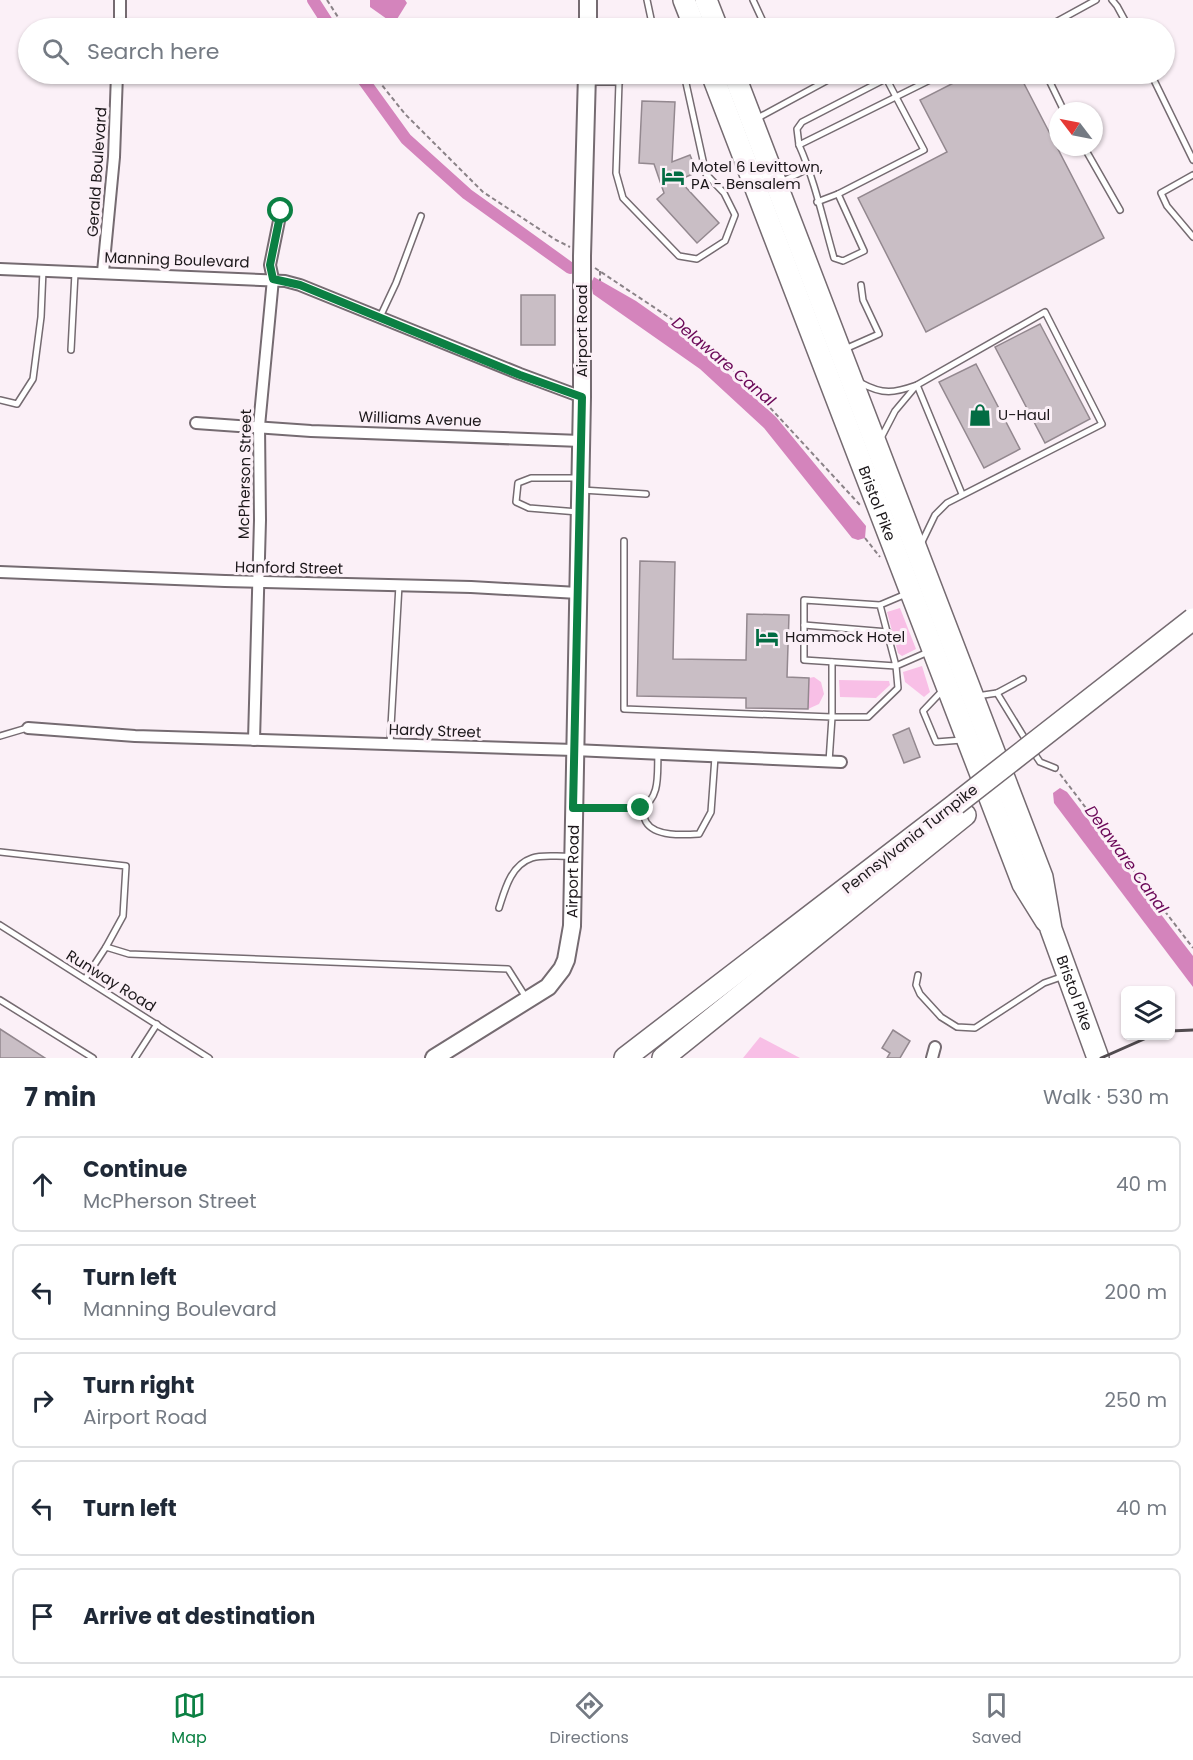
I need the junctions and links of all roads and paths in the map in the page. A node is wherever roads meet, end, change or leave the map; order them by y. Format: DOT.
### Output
graph roads {
  1 [pos="120,0"];
  2 [pos="327,0"];
  3 [pos="588,0"];
  4 [pos="647,0"];
  5 [pos="684,0"];
  6 [pos="706,0"];
  7 [pos="753,0"];
  8 [pos="1096,0"];
  9 [pos="1112,0"];
  10 [pos="330,4"];
  11 [pos="325,8"];
  12 [pos="120,18"];
  13 [pos="339,18"];
  14 [pos="588,18"];
  15 [pos="651,18"];
  16 [pos="691,18"];
  17 [pos="713,18"];
  18 [pos="761,18"];
  19 [pos="1063,18"];
  20 [pos="1123,18"];
  21 [pos="117,84"];
  22 [pos="381,84"];
  23 [pos="587,84"];
  24 [pos="619,84"];
  25 [pos="686,84"];
  26 [pos="716,84"];
  27 [pos="738,84"];
  28 [pos="820,84"];
  29 [pos="875,84"];
  30 [pos="889,84"];
  31 [pos="922,84"];
  32 [pos="1051,84"];
  33 [pos="1156,84"];
  34 [pos="897,97"];
  35 [pos="1060,102"];
  36 [pos="752,121"];
  37 [pos="799,145"];
  38 [pos="1089,156"];
  39 [pos="1193,160"];
  40 [pos="810,168"];
  41 [pos="1193,175"];
  42 [pos="776,184"];
  43 [pos="838,195"];
  44 [pos="818,202"];
  45 [pos="1120,210"];
  46 [pos="281,211"];
  47 [pos="421,216"];
  48 [pos="1193,237"];
  49 [pos="575,250"];
  50 [pos="0,269"];
  51 [pos="43,270"];
  52 [pos="75,271"];
  53 [pos="104,272"];
  54 [pos="273,279"];
  55 [pos="600,280"];
  56 [pos="861,285"];
  57 [pos="380,317"];
  58 [pos="71,350"];
  59 [pos="840,350"];
  60 [pos="850,375"];
  61 [pos="917,385"];
  62 [pos="582,397"];
  63 [pos="0,400"];
  64 [pos="196,423"];
  65 [pos="259,426"];
  66 [pos="581,441"];
  67 [pos="878,449"];
  68 [pos="580,484"];
  69 [pos="646,494"];
  70 [pos="962,494"];
  71 [pos="861,506"];
  72 [pos="579,512"];
  73 [pos="865,538"];
  74 [pos="624,541"];
  75 [pos="918,551"];
  76 [pos="884,562"];
  77 [pos="0,572"];
  78 [pos="258,582"];
  79 [pos="399,585"];
  80 [pos="911,592"];
  81 [pos="578,593"];
  82 [pos="880,605"];
  83 [pos="1193,619"];
  84 [pos="804,625"];
  85 [pos="888,632"];
  86 [pos="1193,638"];
  87 [pos="934,650"];
  88 [pos="832,662"];
  89 [pos="897,666"];
  90 [pos="1023,679"];
  91 [pos="948,686"];
  92 [pos="997,693"];
  93 [pos="974,697"];
  94 [pos="832,717"];
  95 [pos="28,728"];
  96 [pos="0,736"];
  97 [pos="254,740"];
  98 [pos="968,740"];
  99 [pos="390,744"];
  100 [pos="574,750"];
  101 [pos="658,754"];
  102 [pos="716,757"];
  103 [pos="830,762"];
  104 [pos="841,762"];
  105 [pos="1055,768"];
  106 [pos="573,808"];
  107 [pos="641,808"];
  108 [pos="960,810"];
  109 [pos="0,852"];
  110 [pos="572,856"];
  111 [pos="499,908"];
  112 [pos="0,925"];
  113 [pos="1051,929"];
  114 [pos="106,947"];
  115 [pos="1193,948"];
  116 [pos="918,975"];
  117 [pos="1068,975"];
  118 [pos="85,979"];
  119 [pos="0,1000"];
  120 [pos="528,1000"];
  121 [pos="157,1024"];
  122 [pos="93,1058"];
  123 [pos="135,1058"];
  124 [pos="209,1058"];
  125 [pos="435,1058"];
  126 [pos="625,1058"];
  127 [pos="663,1058"];
  128 [pos="1098,1058"];
  1 -- 12 [label="street"];
  2 -- 10 [label="path"];
  3 -- 14 [label="street"];
  4 -- 15 [label="lane"];
  5 -- 16 [label="highway"];
  6 -- 17 [label="highway"];
  7 -- 18 [label="lane"];
  8 -- 19 [label="lane"];
  9 -- 20 [label="lane"];
  10 -- 11 [label="path"];
  10 -- 13 [label="path"];
  21 -- 53 [label="street, Gerald Boulevard"];
  22 -- 49 [label="path"];
  23 -- 62 [label="street, Airport Road"];
  24 -- 25 [label="lane"];
  26 -- 80 [label="highway, Bristol Pike"];
  27 -- 36 [label="highway, Bristol Pike"];
  28 -- 36 [label="lane"];
  29 -- 37 [label="lane"];
  30 -- 34 [label="lane"];
  31 -- 34 [label="lane"];
  32 -- 35 [label="lane"];
  33 -- 39 [label="lane"];
  34 -- 37 [label="lane"];
  34 -- 43 [label="lane"];
  36 -- 42 [label="highway, Bristol Pike"];
  37 -- 40 [label="lane"];
  38 -- 45 [label="lane"];
  40 -- 42 [label="lane"];
  40 -- 44 [label="lane"];
  41 -- 48 [label="lane"];
  42 -- 59 [label="highway, Bristol Pike"];
  43 -- 44 [label="lane"];
  43 -- 44 [label="lane"];
  46 -- 54 [label="street, McPherson Street"];
  47 -- 57 [label="lane"];
  50 -- 51 [label="street, Manning Boulevard"];
  51 -- 52 [label="street, Manning Boulevard"];
  51 -- 63 [label="lane"];
  52 -- 53 [label="street, Manning Boulevard"];
  52 -- 58 [label="lane"];
  53 -- 54 [label="street, Manning Boulevard"];
  54 -- 57 [label="street, Manning Boulevard"];
  54 -- 65 [label="street, McPherson Street"];
  55 -- 71 [label="path"];
  56 -- 59 [label="lane"];
  57 -- 62 [label="street, Manning Boulevard"];
  59 -- 60 [label="highway, Bristol Pike"];
  60 -- 61 [label="lane"];
  60 -- 67 [label="highway, Bristol Pike"];
  61 -- 67 [label="lane"];
  61 -- 70 [label="lane"];
  61 -- 70 [label="lane"];
  62 -- 66 [label="street, Airport Road"];
  64 -- 65 [label="street, Williams Avenue"];
  65 -- 66 [label="street, Williams Avenue"];
  65 -- 78 [label="street, McPherson Street"];
  66 -- 68 [label="street, Airport Road"];
  67 -- 75 [label="highway, Bristol Pike"];
  68 -- 69 [label="lane"];
  68 -- 72 [label="street, Airport Road"];
  68 -- 72 [label="lane"];
  70 -- 75 [label="lane"];
  72 -- 81 [label="street, Airport Road"];
  73 -- 76 [label="path"];
  74 -- 94 [label="lane"];
  75 -- 93 [label="highway, Bristol Pike"];
  77 -- 78 [label="street, Hanford Street"];
  78 -- 79 [label="street, Hanford Street"];
  78 -- 97 [label="street, McPherson Street"];
  79 -- 81 [label="street, Hanford Street"];
  79 -- 99 [label="lane"];
  80 -- 82 [label="lane"];
  80 -- 87 [label="highway, Bristol Pike"];
  81 -- 100 [label="street, Airport Road"];
  82 -- 84 [label="lane"];
  82 -- 85 [label="lane"];
  83 -- 108 [label="highway, Pennsylvania Turnpike, bridge"];
  84 -- 85 [label="lane"];
  84 -- 88 [label="lane"];
  85 -- 89 [label="lane"];
  86 -- 108 [label="highway, Pennsylvania Turnpike"];
  87 -- 89 [label="lane"];
  87 -- 91 [label="highway, Bristol Pike"];
  88 -- 89 [label="lane"];
  88 -- 94 [label="lane"];
  89 -- 94 [label="lane"];
  90 -- 92 [label="lane"];
  91 -- 98 [label="highway, Bristol Pike"];
  91 -- 98 [label="lane"];
  92 -- 93 [label="lane"];
  92 -- 105 [label="lane"];
  93 -- 113 [label="highway, Bristol Pike"];
  94 -- 103 [label="lane"];
  95 -- 96 [label="lane"];
  95 -- 97 [label="street, Hardy Street"];
  97 -- 99 [label="street, Hardy Street"];
  98 -- 113 [label="highway, Bristol Pike"];
  99 -- 100 [label="street, Hardy Street"];
  100 -- 101 [label="street, Hardy Street"];
  100 -- 106 [label="street, Airport Road"];
  101 -- 102 [label="street, Hardy Street"];
  101 -- 107 [label="lane"];
  102 -- 103 [label="street, Hardy Street"];
  102 -- 107 [label="lane"];
  103 -- 104 [label="street, Hardy Street"];
  105 -- 115 [label="path"];
  106 -- 107 [label="lane"];
  106 -- 110 [label="street, Airport Road"];
  108 -- 126 [label="highway, Pennsylvania Turnpike"];
  108 -- 127 [label="highway, Pennsylvania Turnpike"];
  109 -- 114 [label="lane"];
  110 -- 111 [label="lane"];
  110 -- 120 [label="street, Airport Road"];
  112 -- 118 [label="lane, Runway Road"];
  113 -- 117 [label="highway, Bristol Pike"];
  114 -- 118 [label="lane"];
  114 -- 120 [label="lane"];
  116 -- 117 [label="lane"];
  117 -- 128 [label="highway, Bristol Pike"];
  118 -- 121 [label="lane, Runway Road"];
  119 -- 122 [label="lane"];
  120 -- 125 [label="street, Airport Road"];
  121 -- 123 [label="lane"];
  121 -- 124 [label="lane, Runway Road"];
}
